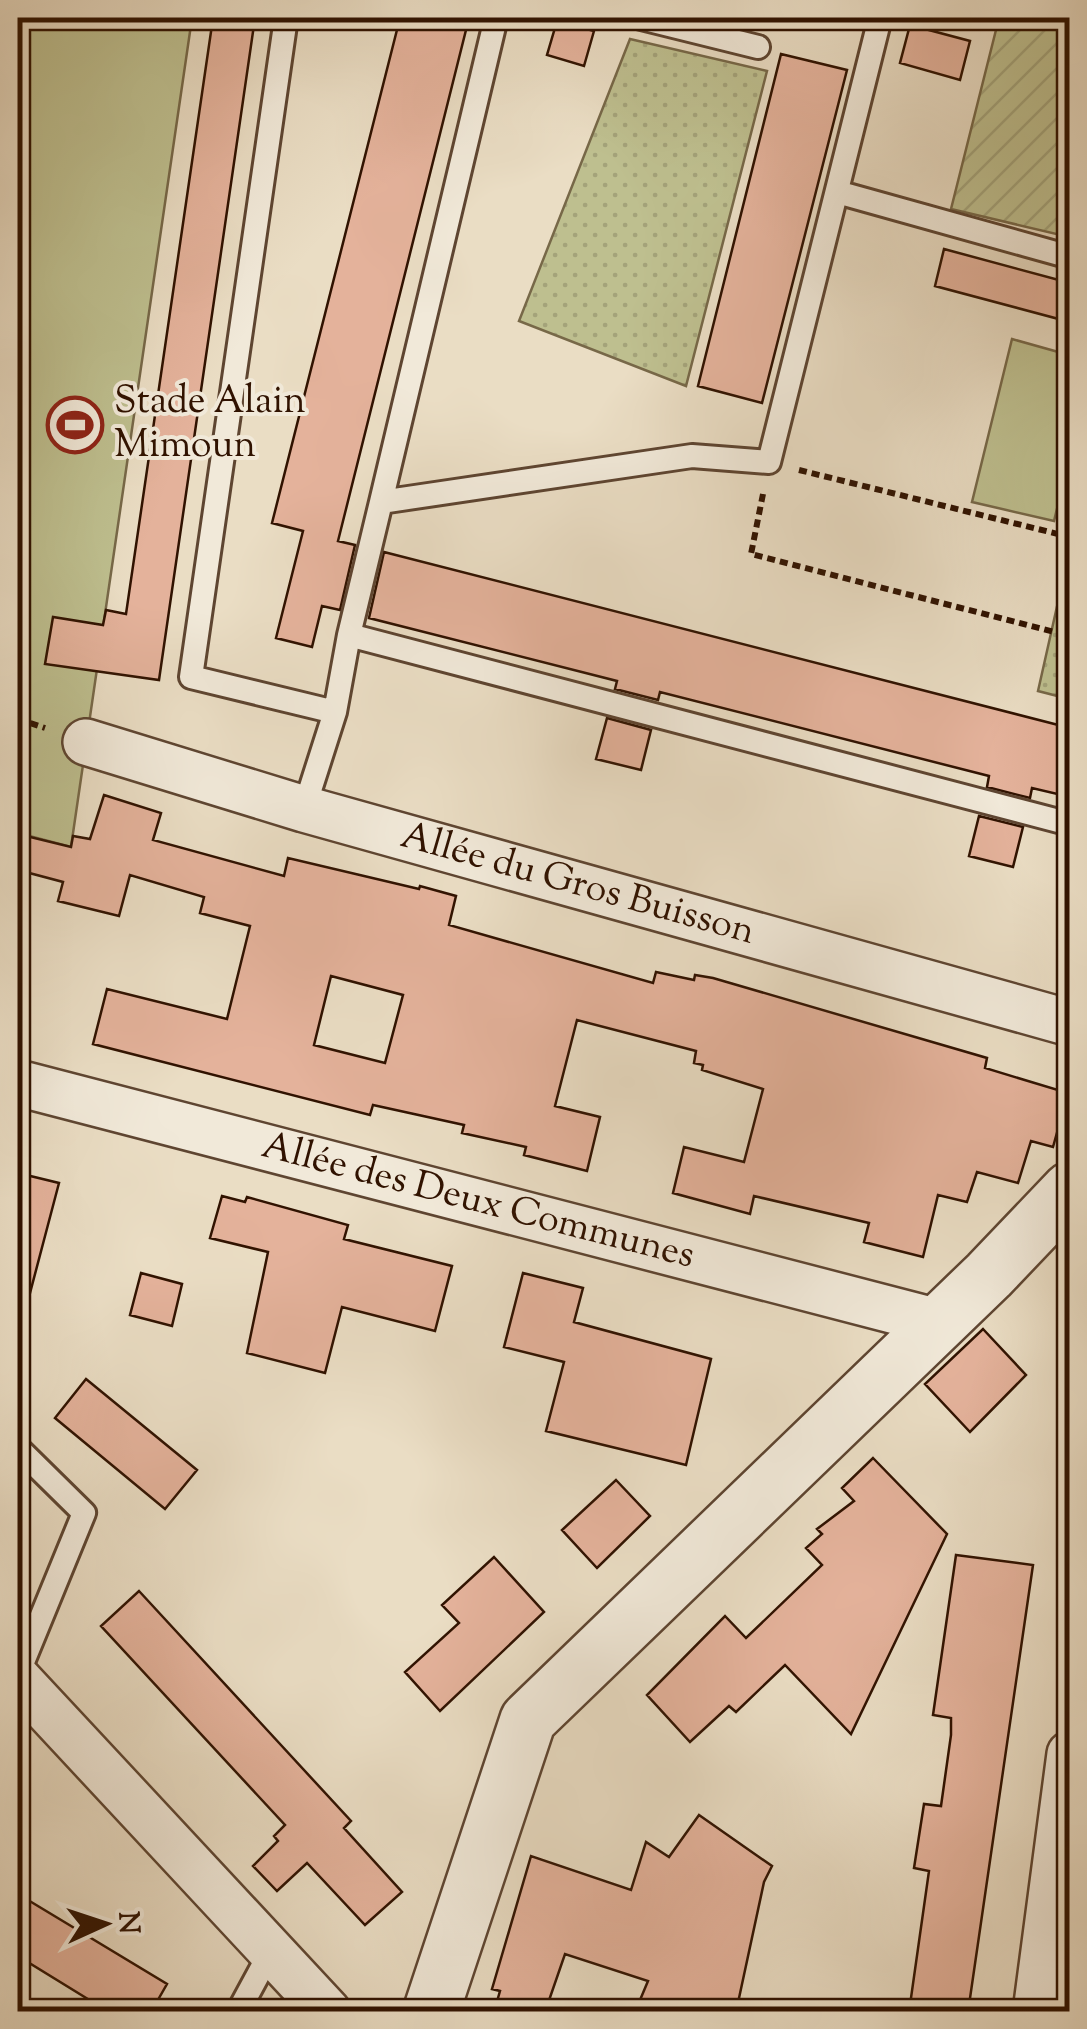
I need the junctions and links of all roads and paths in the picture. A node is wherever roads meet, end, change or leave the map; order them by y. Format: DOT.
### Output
graph roads {
  1 [pos="286,18"];
  2 [pos="496,18"];
  3 [pos="641,18"];
  4 [pos="880,18"];
  5 [pos="758,48"];
  6 [pos="837,192"];
  7 [pos="1070,257"];
  8 [pos="770,462"];
  9 [pos="380,502"];
  10 [pos="1070,537"];
  11 [pos="349,634"];
  12 [pos="1070,636"];
  13 [pos="335,712"];
  14 [pos="86,742"];
  15 [pos="304,809"];
  16 [pos="1070,824"];
  17 [pos="1070,1024"];
  18 [pos="18,1083"];
  19 [pos="1070,1190"];
  20 [pos="938,1322"];
  21 [pos="18,1448"];
  22 [pos="18,1677"];
  23 [pos="1070,1754"];
  24 [pos="272,1949"];
  25 [pos="238,2012"];
  26 [pos="328,2012"];
  27 [pos="432,2012"];
  28 [pos="1036,2012"];
  1 -- 13 [label="lane"];
  2 -- 9 [label="lane"];
  3 -- 5 [label="lane"];
  4 -- 6 [label="lane"];
  6 -- 7 [label="lane"];
  6 -- 8 [label="lane"];
  8 -- 9 [label="lane"];
  8 -- 10 [label="path"];
  8 -- 12 [label="path"];
  9 -- 11 [label="lane"];
  11 -- 13 [label="lane"];
  11 -- 16 [label="lane"];
  13 -- 15 [label="lane"];
  14 -- 15 [label="street, Allée du Gros Buisson"];
  15 -- 17 [label="street, Allée du Gros Buisson"];
  18 -- 20 [label="street, Allée des Deux Communes"];
  19 -- 20 [label="street"];
  20 -- 27 [label="street"];
  21 -- 22 [label="lane"];
  22 -- 24 [label="street"];
  23 -- 28 [label="street"];
  24 -- 25 [label="lane"];
  24 -- 26 [label="street"];
}
